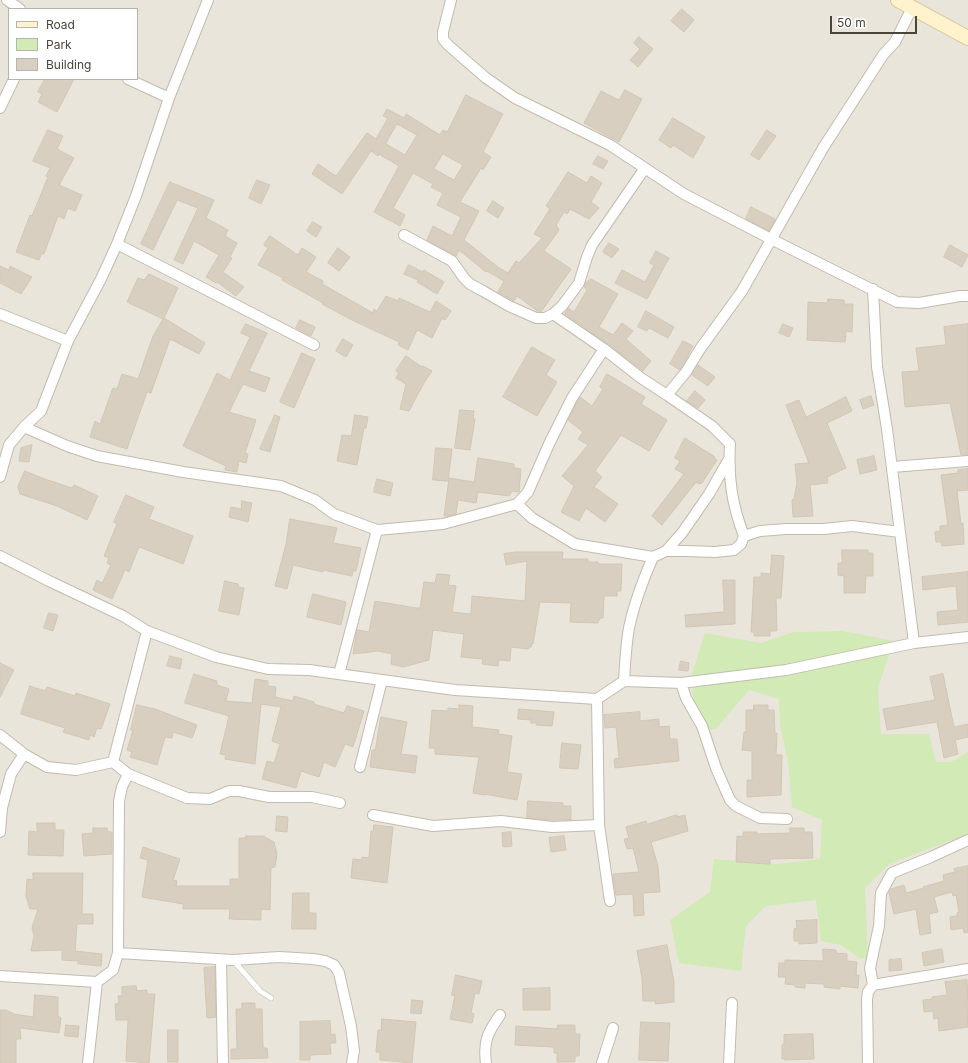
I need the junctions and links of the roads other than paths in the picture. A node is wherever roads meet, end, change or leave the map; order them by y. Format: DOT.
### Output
graph roads {
  1 [pos="7,0"];
  2 [pos="208,0"];
  3 [pos="451,0"];
  4 [pos="898,0"];
  5 [pos="19,8"];
  6 [pos="912,8"];
  7 [pos="968,38"];
  8 [pos="14,80"];
  9 [pos="130,80"];
  10 [pos="169,98"];
  11 [pos="0,108"];
  12 [pos="645,168"];
  13 [pos="404,235"];
  14 [pos="771,239"];
  15 [pos="117,244"];
  16 [pos="873,290"];
  17 [pos="968,296"];
  18 [pos="0,314"];
  19 [pos="553,314"];
  20 [pos="68,341"];
  21 [pos="314,346"];
  22 [pos="604,349"];
  23 [pos="667,395"];
  24 [pos="24,427"];
  25 [pos="729,459"];
  26 [pos="968,461"];
  27 [pos="892,467"];
  28 [pos="0,477"];
  29 [pos="517,504"];
  30 [pos="378,530"];
  31 [pos="900,532"];
  32 [pos="744,536"];
  33 [pos="666,551"];
  34 [pos="0,556"];
  35 [pos="653,557"];
  36 [pos="147,630"];
  37 [pos="968,637"];
  38 [pos="914,643"];
  39 [pos="339,674"];
  40 [pos="382,680"];
  41 [pos="624,681"];
  42 [pos="681,683"];
  43 [pos="597,699"];
  44 [pos="0,735"];
  45 [pos="24,754"];
  46 [pos="112,762"];
  47 [pos="360,768"];
  48 [pos="128,774"];
  49 [pos="340,803"];
  50 [pos="373,815"];
  51 [pos="787,819"];
  52 [pos="599,826"];
  53 [pos="0,832"];
  54 [pos="968,840"];
  55 [pos="610,900"];
  56 [pos="118,953"];
  57 [pos="221,960"];
  58 [pos="233,960"];
  59 [pos="968,969"];
  60 [pos="0,976"];
  61 [pos="97,982"];
  62 [pos="873,984"];
  63 [pos="271,998"];
  64 [pos="732,1003"];
  65 [pos="500,1015"];
  66 [pos="613,1028"];
  67 [pos="88,1063"];
  68 [pos="223,1063"];
  69 [pos="352,1063"];
  70 [pos="486,1063"];
  71 [pos="602,1063"];
  72 [pos="728,1063"];
  73 [pos="868,1063"];
  1 -- 5 [label="street"];
  2 -- 10 [label="street"];
  3 -- 12 [label="street"];
  4 -- 6 [label="street"];
  6 -- 7 [label="street"];
  6 -- 14 [label="street"];
  8 -- 11 [label="street"];
  9 -- 10 [label="street"];
  10 -- 15 [label="street"];
  12 -- 14 [label="street"];
  12 -- 19 [label="street"];
  13 -- 19 [label="street"];
  14 -- 16 [label="street"];
  14 -- 23 [label="street"];
  15 -- 20 [label="street"];
  15 -- 21 [label="street"];
  16 -- 17 [label="street"];
  16 -- 27 [label="street"];
  18 -- 20 [label="street"];
  19 -- 22 [label="street"];
  20 -- 24 [label="street"];
  22 -- 23 [label="street"];
  22 -- 29 [label="street"];
  23 -- 25 [label="street"];
  24 -- 28 [label="street"];
  24 -- 30 [label="street"];
  25 -- 32 [label="street"];
  25 -- 33 [label="street"];
  26 -- 27 [label="street"];
  27 -- 31 [label="street"];
  29 -- 30 [label="street"];
  29 -- 35 [label="street"];
  30 -- 39 [label="street"];
  31 -- 32 [label="street"];
  31 -- 38 [label="street"];
  32 -- 33 [label="street"];
  33 -- 35 [label="street"];
  34 -- 36 [label="street"];
  35 -- 41 [label="street"];
  36 -- 39 [label="street"];
  36 -- 46 [label="street"];
  37 -- 38 [label="street"];
  38 -- 42 [label="street"];
  39 -- 40 [label="street"];
  40 -- 43 [label="street"];
  40 -- 47 [label="street"];
  41 -- 42 [label="street"];
  41 -- 43 [label="street"];
  42 -- 51 [label="street"];
  43 -- 52 [label="street"];
  44 -- 45 [label="street"];
  45 -- 46 [label="street"];
  45 -- 53 [label="street"];
  46 -- 48 [label="street"];
  48 -- 49 [label="street"];
  48 -- 56 [label="street"];
  50 -- 52 [label="street"];
  52 -- 55 [label="street"];
  54 -- 62 [label="street"];
  56 -- 57 [label="street"];
  56 -- 61 [label="street"];
  57 -- 58 [label="street"];
  57 -- 68 [label="street"];
  58 -- 63 [label="lane"];
  58 -- 69 [label="street"];
  59 -- 62 [label="street"];
  60 -- 61 [label="street"];
  61 -- 67 [label="street"];
  62 -- 73 [label="street"];
  64 -- 72 [label="street"];
  65 -- 70 [label="street"];
  66 -- 71 [label="street"];
}
